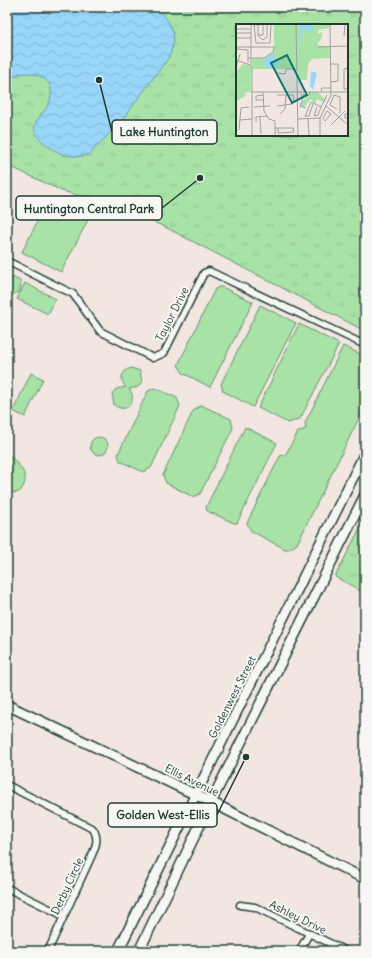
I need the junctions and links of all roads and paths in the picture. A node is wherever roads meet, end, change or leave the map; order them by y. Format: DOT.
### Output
graph roads {
  1 [pos="7,260"];
  2 [pos="365,345"];
  3 [pos="365,453"];
  4 [pos="365,495"];
  5 [pos="7,705"];
  6 [pos="7,785"];
  7 [pos="196,795"];
  8 [pos="211,802"];
  9 [pos="365,879"];
  10 [pos="7,888"];
  11 [pos="240,905"];
  12 [pos="64,916"];
  13 [pos="309,934"];
  14 [pos="48,951"];
  15 [pos="118,951"];
  16 [pos="139,951"];
  17 [pos="299,951"];
  18 [pos="346,951"];
  1 -- 2 [label="street, Taylor Drive"];
  3 -- 7 [label="main road, Goldenwest Street"];
  4 -- 8 [label="main road"];
  5 -- 7 [label="main road, Ellis Avenue"];
  6 -- 12 [label="street, Derby Circle"];
  7 -- 8 [label="main road, Ellis Avenue"];
  7 -- 15 [label="main road, Goldenwest Street"];
  8 -- 9 [label="main road, Ellis Avenue"];
  8 -- 16 [label="main road"];
  10 -- 12 [label="street"];
  11 -- 13 [label="street, Ashley Drive"];
  12 -- 14 [label="street, Derby Circle"];
  13 -- 17 [label="street"];
  13 -- 18 [label="street, Ashley Drive"];
}
